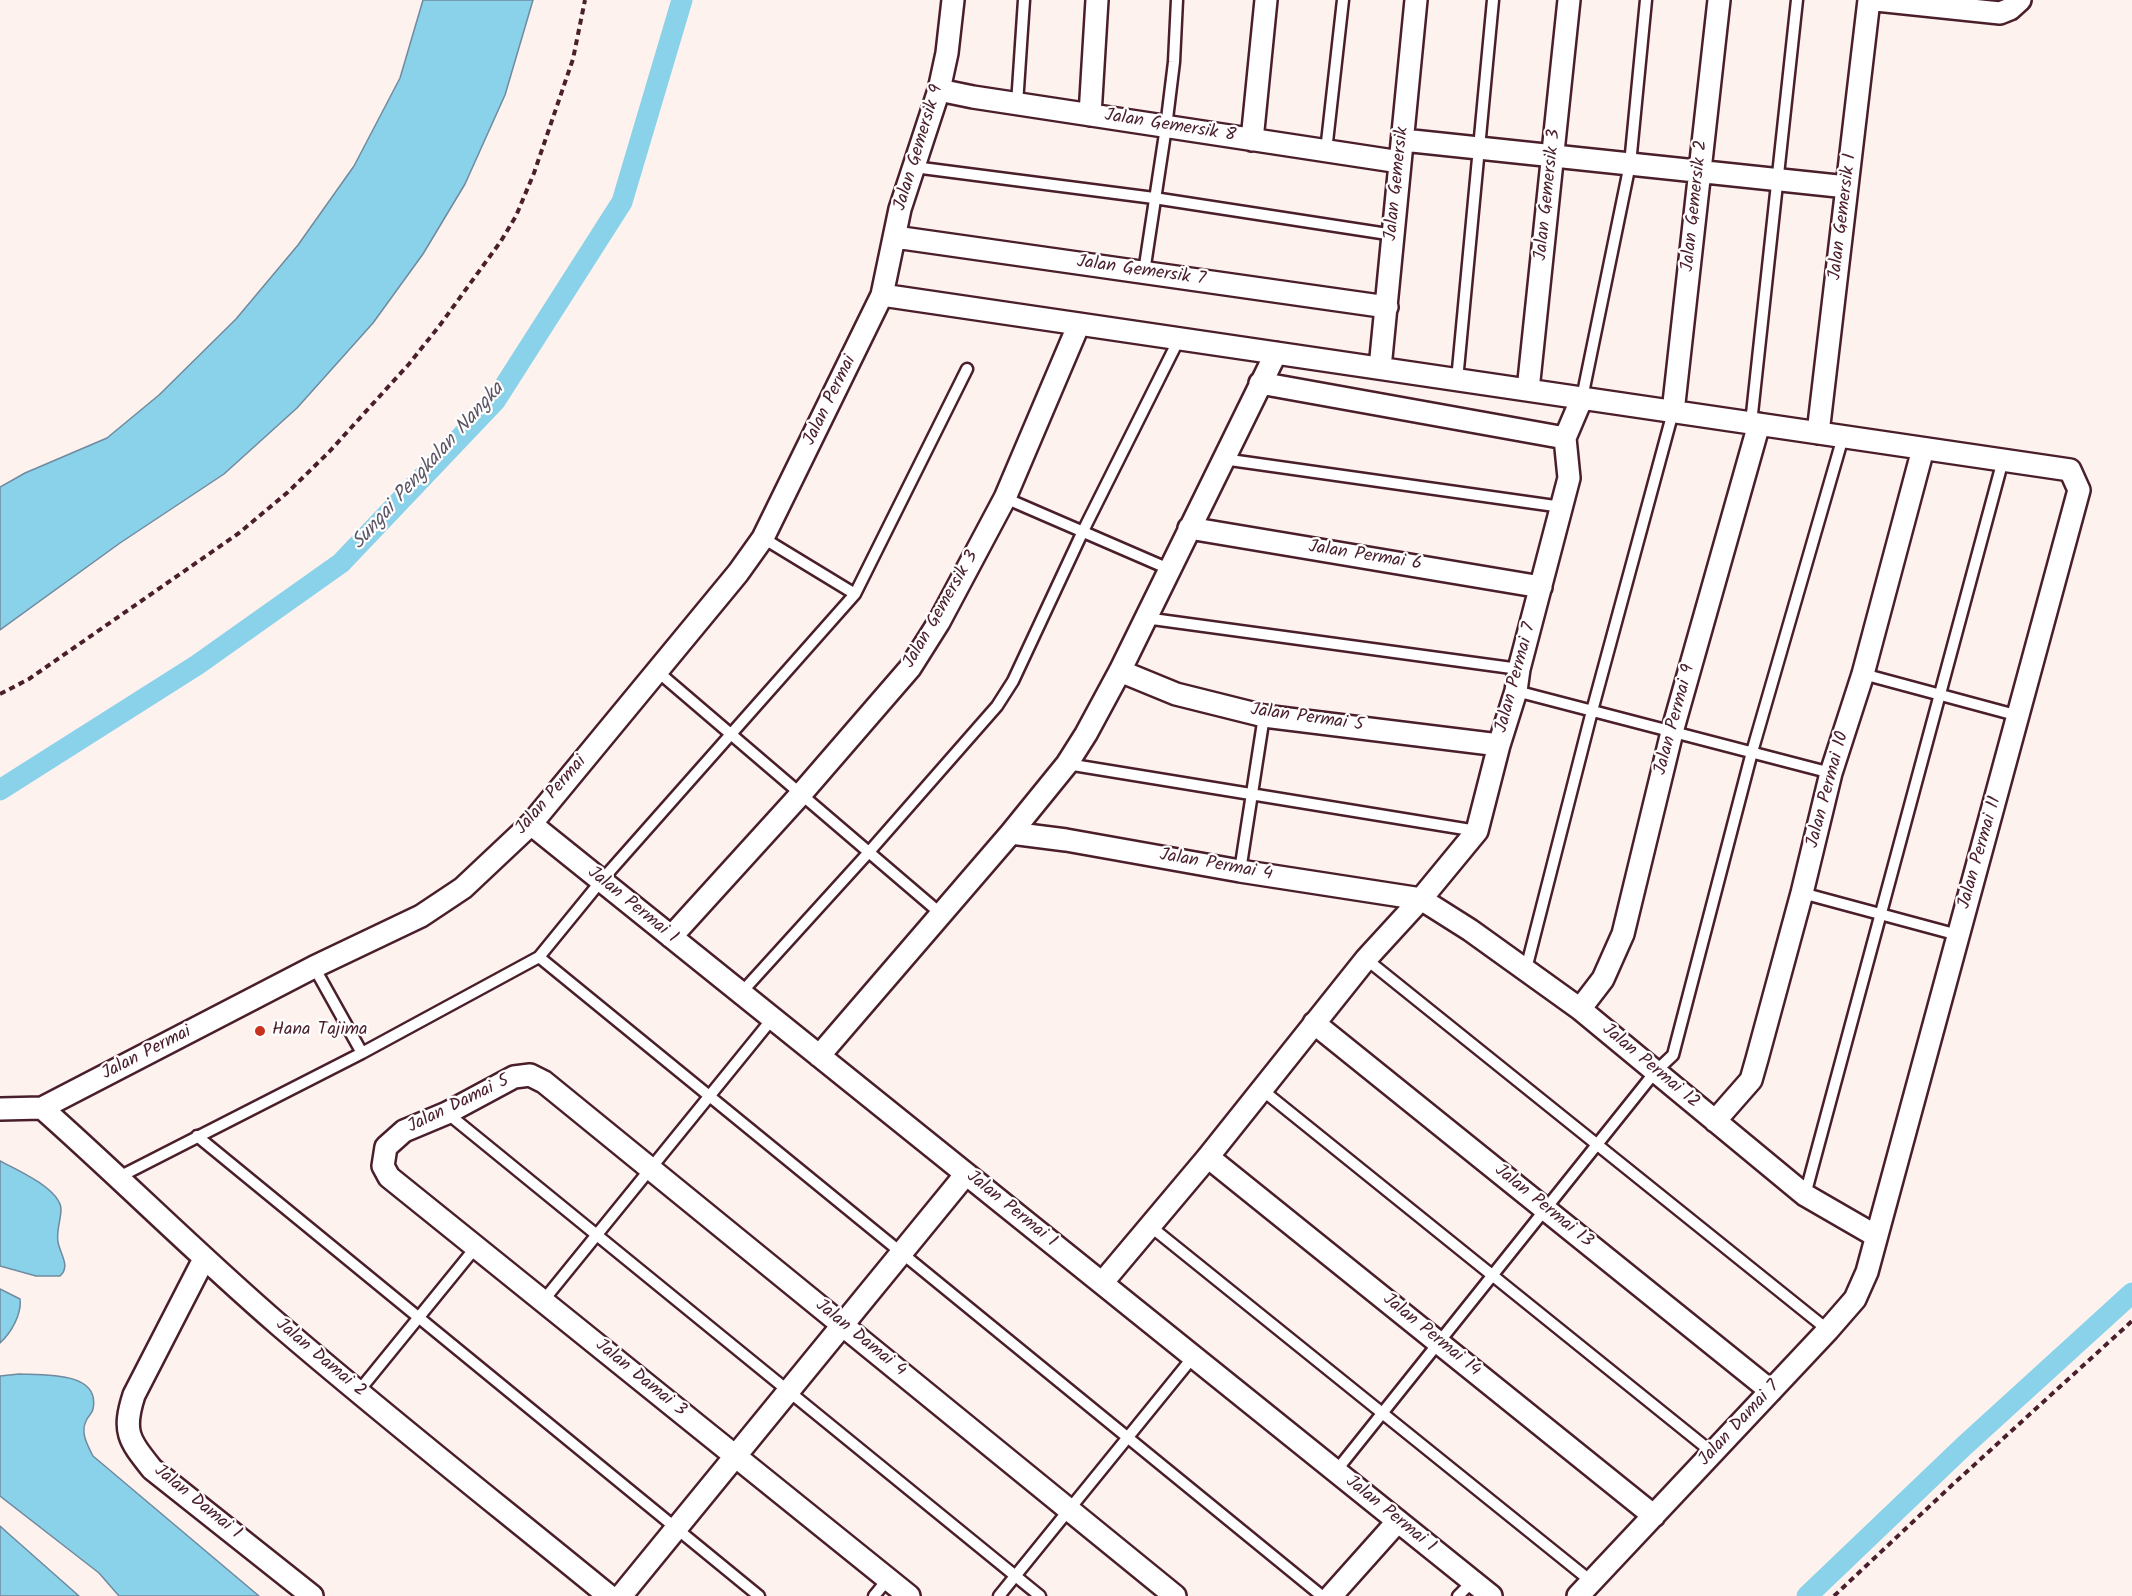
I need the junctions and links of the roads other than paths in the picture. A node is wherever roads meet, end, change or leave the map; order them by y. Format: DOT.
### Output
graph roads {
  1 [pos="953,0"];
  2 [pos="1024,0"];
  3 [pos="1097,0"];
  4 [pos="1177,0"];
  5 [pos="1266,0"];
  6 [pos="1343,0"];
  7 [pos="1416,0"];
  8 [pos="1493,0"];
  9 [pos="1569,0"];
  10 [pos="1646,0"];
  11 [pos="1719,0"];
  12 [pos="1797,0"];
  13 [pos="1869,0"];
  14 [pos="1876,0"];
  15 [pos="2020,0"];
  16 [pos="939,90"];
  17 [pos="1017,104"];
  18 [pos="1090,115"];
  19 [pos="1166,127"];
  20 [pos="1252,140"];
  21 [pos="1403,140"];
  22 [pos="1479,148"];
  23 [pos="1326,151"];
  24 [pos="1553,156"];
  25 [pos="1400,162"];
  26 [pos="1630,164"];
  27 [pos="914,167"];
  28 [pos="1700,170"];
  29 [pos="1777,179"];
  30 [pos="1847,187"];
  31 [pos="1154,198"];
  32 [pos="1394,235"];
  33 [pos="895,237"];
  34 [pos="1144,272"];
  35 [pos="882,295"];
  36 [pos="1387,307"];
  37 [pos="1079,324"];
  38 [pos="1179,339"];
  39 [pos="1276,353"];
  40 [pos="1380,368"];
  41 [pos="968,369"];
  42 [pos="1456,380"];
  43 [pos="1260,383"];
  44 [pos="1528,390"];
  45 [pos="1582,398"];
  46 [pos="1673,412"];
  47 [pos="1755,424"];
  48 [pos="1818,433"];
  49 [pos="1843,437"];
  50 [pos="1565,438"];
  51 [pos="1923,448"];
  52 [pos="1223,459"];
  53 [pos="2002,460"];
  54 [pos="1005,498"];
  55 [pos="1562,507"];
  56 [pos="1189,528"];
  57 [pos="1083,531"];
  58 [pos="763,538"];
  59 [pos="1169,569"];
  60 [pos="1541,587"];
  61 [pos="855,594"];
  62 [pos="1145,618"];
  63 [pos="1519,669"];
  64 [pos="657,671"];
  65 [pos="1120,671"];
  66 [pos="1863,674"];
  67 [pos="1516,692"];
  68 [pos="1939,694"];
  69 [pos="1592,711"];
  70 [pos="1264,716"];
  71 [pos="2019,717"];
  72 [pos="1672,732"];
  73 [pos="731,734"];
  74 [pos="1499,744"];
  75 [pos="1752,752"];
  76 [pos="1068,764"];
  77 [pos="1832,773"];
  78 [pos="801,794"];
  79 [pos="1252,794"];
  80 [pos="531,824"];
  81 [pos="1477,831"];
  82 [pos="1011,833"];
  83 [pos="869,852"];
  84 [pos="1240,871"];
  85 [pos="601,881"];
  86 [pos="1802,893"];
  87 [pos="1421,899"];
  88 [pos="940,913"];
  89 [pos="1880,914"];
  90 [pos="1958,935"];
  91 [pos="671,937"];
  92 [pos="539,957"];
  93 [pos="1366,959"];
  94 [pos="314,968"];
  95 [pos="1526,969"];
  96 [pos="741,993"];
  97 [pos="1580,1009"];
  98 [pos="772,1019"];
  99 [pos="1314,1023"];
  100 [pos="362,1053"];
  101 [pos="819,1056"];
  102 [pos="1655,1072"];
  103 [pos="544,1082"];
  104 [pos="1261,1089"];
  105 [pos="709,1096"];
  106 [pos="42,1108"];
  107 [pos="0,1109"];
  108 [pos="447,1113"];
  109 [pos="1715,1121"];
  110 [pos="197,1136"];
  111 [pos="1597,1145"];
  112 [pos="383,1155"];
  113 [pos="1208,1157"];
  114 [pos="651,1168"];
  115 [pos="966,1174"];
  116 [pos="119,1177"];
  117 [pos="1805,1196"];
  118 [pos="1545,1209"];
  119 [pos="1150,1226"];
  120 [pos="597,1235"];
  121 [pos="1876,1236"];
  122 [pos="476,1247"];
  123 [pos="901,1253"];
  124 [pos="204,1259"];
  125 [pos="1492,1275"];
  126 [pos="1102,1283"];
  127 [pos="543,1301"];
  128 [pos="419,1317"];
  129 [pos="842,1324"];
  130 [pos="1828,1330"];
  131 [pos="1439,1342"];
  132 [pos="1193,1357"];
  133 [pos="788,1391"];
  134 [pos="1771,1391"];
  135 [pos="358,1392"];
  136 [pos="1382,1413"];
  137 [pos="1128,1437"];
  138 [pos="1713,1453"];
  139 [pos="735,1456"];
  140 [pos="1336,1471"];
  141 [pos="1069,1510"];
  142 [pos="1654,1516"];
  143 [pos="1398,1521"];
  144 [pos="676,1528"];
  145 [pos="1015,1576"];
  146 [pos="888,1579"];
  147 [pos="1466,1589"];
  148 [pos="1585,1589"];
  149 [pos="312,1596"];
  150 [pos="609,1596"];
  151 [pos="621,1596"];
  152 [pos="759,1596"];
  153 [pos="874,1596"];
  154 [pos="909,1596"];
  155 [pos="999,1596"];
  156 [pos="1040,1596"];
  157 [pos="1175,1596"];
  158 [pos="1322,1596"];
  159 [pos="1331,1596"];
  160 [pos="1491,1596"];
  1 -- 16 [label="street, Jalan Gemersik 9"];
  2 -- 17 [label="lane"];
  3 -- 18 [label="street"];
  4 -- 19 [label="lane"];
  5 -- 20 [label="street"];
  6 -- 23 [label="lane"];
  7 -- 21 [label="street, Jalan Gemersik"];
  8 -- 22 [label="lane"];
  9 -- 24 [label="street, Jalan Gemersik 3"];
  10 -- 26 [label="lane"];
  11 -- 28 [label="street, Jalan Gemersik 2"];
  12 -- 29 [label="lane"];
  13 -- 30 [label="street, Jalan Gemersik 1"];
  14 -- 15 [label="street"];
  16 -- 17 [label="street, Jalan Gemersik 8"];
  16 -- 27 [label="street, Jalan Gemersik 9"];
  17 -- 18 [label="street, Jalan Gemersik 8"];
  18 -- 19 [label="street, Jalan Gemersik 8"];
  19 -- 20 [label="street, Jalan Gemersik 8"];
  19 -- 31 [label="lane"];
  20 -- 23 [label="street, Jalan Gemersik 8"];
  21 -- 22 [label="street"];
  21 -- 25 [label="street, Jalan Gemersik"];
  22 -- 24 [label="street"];
  22 -- 42 [label="lane"];
  23 -- 25 [label="street, Jalan Gemersik 8"];
  24 -- 26 [label="street"];
  24 -- 44 [label="street, Jalan Gemersik 3"];
  25 -- 32 [label="street, Jalan Gemersik"];
  26 -- 28 [label="street"];
  26 -- 45 [label="lane"];
  27 -- 31 [label="lane"];
  27 -- 33 [label="street, Jalan Gemersik 9"];
  28 -- 29 [label="street"];
  28 -- 46 [label="street, Jalan Gemersik 2"];
  29 -- 30 [label="street"];
  29 -- 47 [label="lane"];
  30 -- 48 [label="street, Jalan Gemersik 1"];
  31 -- 32 [label="lane"];
  31 -- 34 [label="lane"];
  32 -- 36 [label="street, Jalan Gemersik"];
  33 -- 34 [label="street, Jalan Gemersik 7"];
  33 -- 35 [label="street, Jalan Gemersik 9"];
  34 -- 36 [label="street, Jalan Gemersik 7"];
  35 -- 37 [label="street"];
  35 -- 58 [label="street, Jalan Permai"];
  36 -- 40 [label="street, Jalan Gemersik"];
  37 -- 38 [label="street"];
  37 -- 54 [label="street, Jalan Gemersik 3"];
  38 -- 39 [label="street"];
  38 -- 57 [label="lane"];
  39 -- 40 [label="street"];
  39 -- 43 [label="street"];
  40 -- 42 [label="street"];
  41 -- 61 [label="lane"];
  42 -- 44 [label="street"];
  43 -- 50 [label="street"];
  43 -- 52 [label="street"];
  44 -- 45 [label="street"];
  45 -- 46 [label="street"];
  45 -- 50 [label="street, Jalan Permai 7"];
  46 -- 47 [label="street"];
  46 -- 69 [label="lane"];
  47 -- 48 [label="street"];
  47 -- 72 [label="street, Jalan Permai 9"];
  48 -- 49 [label="street"];
  49 -- 51 [label="street"];
  49 -- 75 [label="lane"];
  50 -- 55 [label="street, Jalan Permai 7"];
  51 -- 53 [label="street"];
  51 -- 66 [label="street, Jalan Permai 10"];
  52 -- 55 [label="lane"];
  52 -- 56 [label="street"];
  53 -- 68 [label="lane"];
  53 -- 71 [label="street, Jalan Permai 11"];
  54 -- 57 [label="lane"];
  54 -- 78 [label="street, Jalan Gemersik 3"];
  55 -- 60 [label="street, Jalan Permai 7"];
  56 -- 59 [label="street"];
  56 -- 60 [label="street, Jalan Permai 6"];
  57 -- 59 [label="lane"];
  57 -- 83 [label="lane"];
  58 -- 61 [label="lane"];
  58 -- 64 [label="street, Jalan Permai"];
  59 -- 62 [label="street"];
  60 -- 63 [label="street, Jalan Permai 7"];
  61 -- 73 [label="lane"];
  62 -- 63 [label="lane"];
  62 -- 65 [label="street"];
  63 -- 67 [label="street, Jalan Permai 7"];
  64 -- 73 [label="lane"];
  64 -- 80 [label="street, Jalan Permai"];
  65 -- 70 [label="street, Jalan Permai 5"];
  65 -- 76 [label="street"];
  66 -- 68 [label="lane"];
  66 -- 77 [label="street, Jalan Permai 10"];
  67 -- 69 [label="lane"];
  67 -- 74 [label="street, Jalan Permai 7"];
  68 -- 71 [label="lane"];
  68 -- 89 [label="lane"];
  69 -- 72 [label="lane"];
  69 -- 95 [label="lane"];
  70 -- 74 [label="street, Jalan Permai 5"];
  70 -- 79 [label="lane"];
  71 -- 90 [label="street, Jalan Permai 11"];
  72 -- 75 [label="lane"];
  72 -- 97 [label="street, Jalan Permai 9"];
  73 -- 78 [label="lane"];
  73 -- 85 [label="lane"];
  74 -- 81 [label="street, Jalan Permai 7"];
  75 -- 77 [label="lane"];
  75 -- 102 [label="lane"];
  76 -- 79 [label="lane"];
  76 -- 82 [label="street"];
  77 -- 86 [label="street, Jalan Permai 10"];
  78 -- 83 [label="lane"];
  78 -- 91 [label="street, Jalan Gemersik 3"];
  79 -- 81 [label="lane"];
  79 -- 84 [label="lane"];
  80 -- 85 [label="street, Jalan Permai 1"];
  80 -- 94 [label="street, Jalan Permai"];
  81 -- 87 [label="street, Jalan Permai 7"];
  82 -- 84 [label="street, Jalan Permai 4"];
  82 -- 88 [label="street"];
  83 -- 88 [label="lane"];
  83 -- 96 [label="lane"];
  84 -- 87 [label="street, Jalan Permai 4"];
  85 -- 91 [label="street, Jalan Permai 1"];
  85 -- 92 [label="lane"];
  86 -- 89 [label="lane"];
  86 -- 109 [label="street, Jalan Permai 10"];
  87 -- 93 [label="street, Jalan Permai 7"];
  87 -- 95 [label="street, Jalan Permai 12"];
  88 -- 101 [label="street"];
  89 -- 90 [label="lane"];
  89 -- 117 [label="lane"];
  90 -- 121 [label="street, Jalan Permai 11"];
  91 -- 96 [label="street, Jalan Permai 1"];
  92 -- 100 [label="lane"];
  92 -- 105 [label="lane"];
  93 -- 99 [label="street, Jalan Permai 7"];
  93 -- 111 [label="lane"];
  94 -- 100 [label="lane"];
  94 -- 106 [label="street, Jalan Permai"];
  95 -- 97 [label="street, Jalan Permai 12"];
  96 -- 98 [label="street, Jalan Permai 1"];
  97 -- 102 [label="street, Jalan Permai 12"];
  98 -- 101 [label="street, Jalan Permai 1"];
  98 -- 105 [label="lane"];
  99 -- 104 [label="street, Jalan Permai 7"];
  99 -- 118 [label="street, Jalan Permai 13"];
  100 -- 110 [label="lane"];
  101 -- 115 [label="street, Jalan Permai 1"];
  102 -- 109 [label="street, Jalan Permai 12"];
  102 -- 111 [label="lane"];
  103 -- 108 [label="street, Jalan Damai 5"];
  103 -- 114 [label="street, Jalan Damai 4"];
  104 -- 113 [label="street, Jalan Permai 7"];
  104 -- 125 [label="lane"];
  105 -- 114 [label="lane"];
  105 -- 123 [label="lane"];
  106 -- 107 [label="street"];
  106 -- 116 [label="street, Jalan Damai 2"];
  108 -- 112 [label="street, Jalan Damai 5"];
  108 -- 120 [label="lane"];
  109 -- 117 [label="street, Jalan Permai 12"];
  110 -- 116 [label="lane"];
  110 -- 128 [label="lane"];
  111 -- 118 [label="lane"];
  111 -- 130 [label="lane"];
  112 -- 122 [label="street, Jalan Damai 3"];
  113 -- 119 [label="street, Jalan Permai 7"];
  113 -- 131 [label="street, Jalan Permai 14"];
  114 -- 120 [label="lane"];
  114 -- 129 [label="street, Jalan Damai 4"];
  115 -- 123 [label="street"];
  115 -- 126 [label="street, Jalan Permai 1"];
  116 -- 124 [label="street, Jalan Damai 2"];
  117 -- 121 [label="street, Jalan Permai 12"];
  118 -- 125 [label="lane"];
  118 -- 134 [label="street, Jalan Permai 13"];
  119 -- 126 [label="street, Jalan Permai 7"];
  119 -- 136 [label="lane"];
  120 -- 127 [label="lane"];
  120 -- 133 [label="lane"];
  121 -- 130 [label="street, Jalan Damai 7"];
  122 -- 127 [label="street, Jalan Damai 3"];
  122 -- 128 [label="lane"];
  123 -- 129 [label="street"];
  123 -- 137 [label="lane"];
  124 -- 135 [label="street, Jalan Damai 2"];
  124 -- 149 [label="street, Jalan Damai 1"];
  125 -- 131 [label="lane"];
  125 -- 138 [label="lane"];
  126 -- 132 [label="street, Jalan Permai 1"];
  127 -- 139 [label="street, Jalan Damai 3"];
  128 -- 135 [label="lane"];
  128 -- 144 [label="lane"];
  129 -- 133 [label="street"];
  129 -- 141 [label="street, Jalan Damai 4"];
  130 -- 134 [label="street, Jalan Damai 7"];
  131 -- 136 [label="lane"];
  131 -- 142 [label="street, Jalan Permai 14"];
  132 -- 137 [label="lane"];
  132 -- 140 [label="street, Jalan Permai 1"];
  133 -- 139 [label="street"];
  133 -- 145 [label="lane"];
  134 -- 138 [label="street, Jalan Damai 7"];
  135 -- 150 [label="street, Jalan Damai 2"];
  136 -- 140 [label="lane"];
  136 -- 148 [label="lane"];
  137 -- 141 [label="lane"];
  137 -- 158 [label="lane"];
  138 -- 142 [label="street, Jalan Damai 7"];
  139 -- 144 [label="street"];
  139 -- 146 [label="street, Jalan Damai 3"];
  140 -- 143 [label="street, Jalan Permai 1"];
  141 -- 145 [label="lane"];
  141 -- 157 [label="street, Jalan Damai 4"];
  142 -- 148 [label="street, Jalan Damai 7"];
  143 -- 147 [label="street, Jalan Permai 1"];
  143 -- 159 [label="street"];
  144 -- 151 [label="street"];
  144 -- 152 [label="lane"];
  145 -- 155 [label="lane"];
  145 -- 156 [label="lane"];
  146 -- 153 [label="lane"];
  146 -- 154 [label="street, Jalan Damai 3"];
  147 -- 160 [label="street, Jalan Permai 1"];
}
